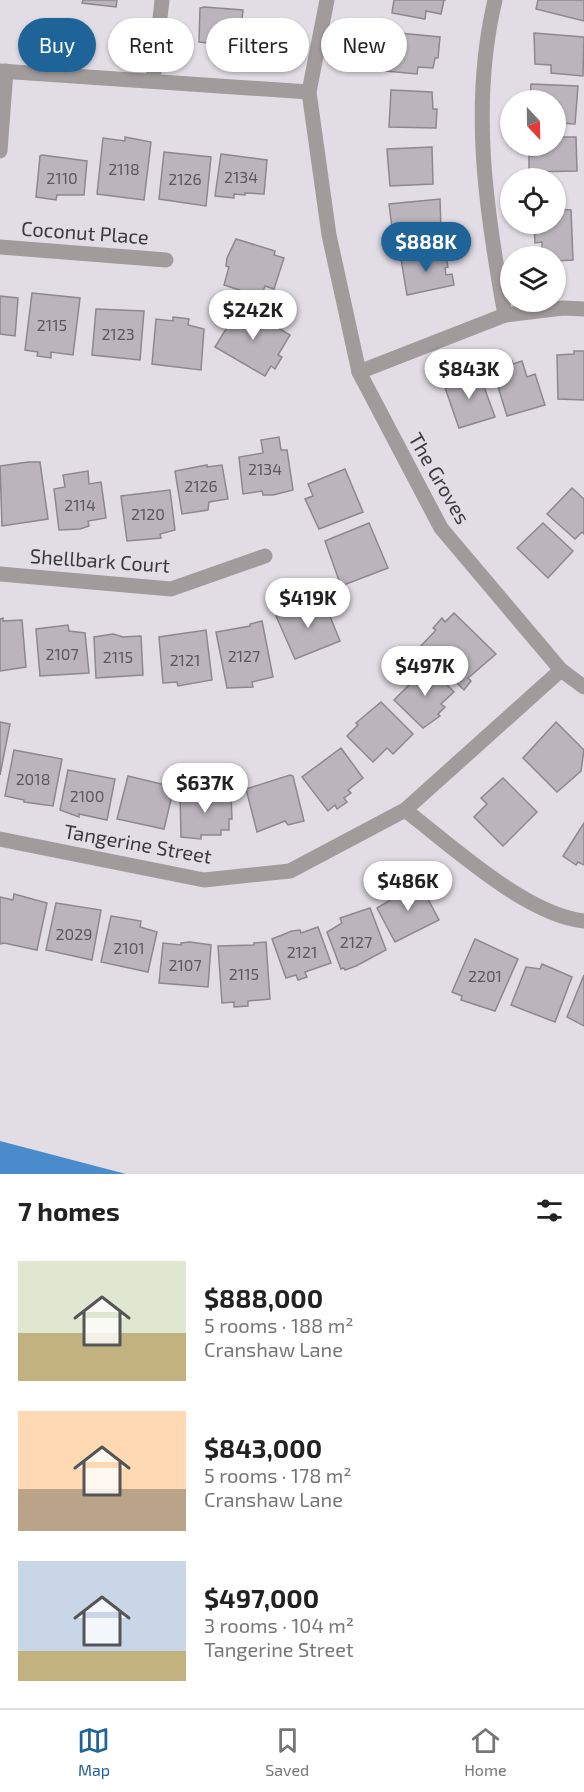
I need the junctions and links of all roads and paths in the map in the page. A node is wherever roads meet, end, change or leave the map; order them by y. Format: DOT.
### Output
graph roads {
  1 [pos="162,0"];
  2 [pos="327,0"];
  3 [pos="495,0"];
  4 [pos="3,71"];
  5 [pos="153,81"];
  6 [pos="309,92"];
  7 [pos="0,151"];
  8 [pos="0,247"];
  9 [pos="166,260"];
  10 [pos="584,309"];
  11 [pos="505,315"];
  12 [pos="359,372"];
  13 [pos="265,556"];
  14 [pos="0,574"];
  15 [pos="561,670"];
  16 [pos="584,687"];
  17 [pos="405,810"];
  18 [pos="0,838"];
  19 [pos="584,921"];
  1 -- 5 [label="street"];
  2 -- 6 [label="street, The Groves"];
  3 -- 11 [label="street"];
  4 -- 5 [label="street"];
  4 -- 7 [label="street"];
  5 -- 6 [label="street"];
  6 -- 12 [label="street, The Groves"];
  8 -- 9 [label="street, Coconut Place"];
  10 -- 11 [label="street"];
  11 -- 12 [label="street"];
  12 -- 15 [label="street, The Groves"];
  13 -- 14 [label="street, Shellbark Court"];
  15 -- 16 [label="street, The Groves"];
  15 -- 17 [label="street, Tangerine Street"];
  17 -- 18 [label="street, Tangerine Street"];
  17 -- 19 [label="street"];
}
